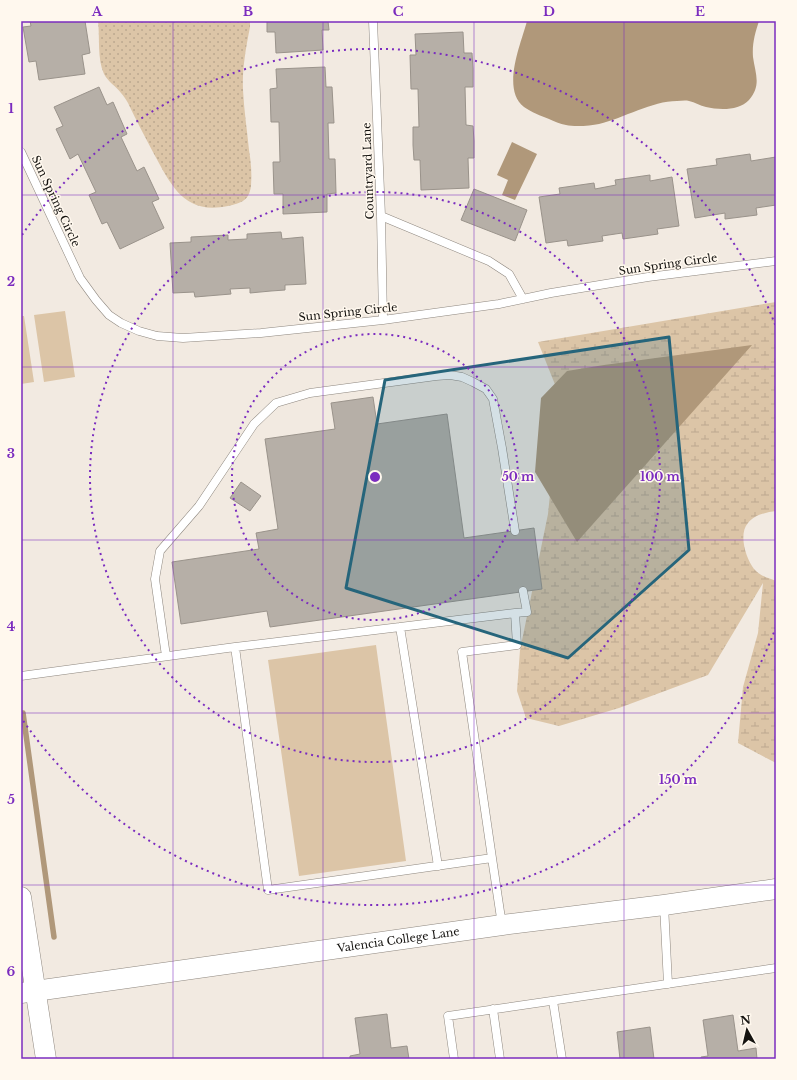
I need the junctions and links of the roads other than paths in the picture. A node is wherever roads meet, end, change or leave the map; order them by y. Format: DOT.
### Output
graph roads {
  1 [pos="373,21"];
  2 [pos="21,152"];
  3 [pos="381,216"];
  4 [pos="776,260"];
  5 [pos="523,299"];
  6 [pos="383,320"];
  7 [pos="515,531"];
  8 [pos="523,591"];
  9 [pos="515,613"];
  10 [pos="400,627"];
  11 [pos="235,647"];
  12 [pos="166,656"];
  13 [pos="21,676"];
  14 [pos="492,858"];
  15 [pos="438,866"];
  16 [pos="776,889"];
  17 [pos="21,897"];
  18 [pos="664,905"];
  19 [pos="502,925"];
  20 [pos="776,968"];
  21 [pos="668,984"];
  22 [pos="28,992"];
  23 [pos="553,1001"];
  24 [pos="493,1009"];
  25 [pos="46,1059"];
  26 [pos="454,1059"];
  27 [pos="500,1059"];
  28 [pos="562,1059"];
  1 -- 3 [label="lane, Countryard Lane"];
  2 -- 6 [label="lane, Sun Spring Circle"];
  3 -- 5 [label="lane"];
  3 -- 6 [label="lane, Countryard Lane"];
  4 -- 5 [label="lane, Sun Spring Circle"];
  5 -- 6 [label="lane, Sun Spring Circle"];
  7 -- 12 [label="lane"];
  8 -- 9 [label="lane"];
  9 -- 10 [label="lane"];
  9 -- 14 [label="lane"];
  10 -- 11 [label="lane"];
  10 -- 15 [label="lane"];
  11 -- 12 [label="lane"];
  11 -- 15 [label="lane"];
  12 -- 13 [label="lane"];
  14 -- 15 [label="lane"];
  14 -- 19 [label="lane"];
  16 -- 18 [label="street, Valencia College Lane"];
  17 -- 22 [label="street"];
  18 -- 19 [label="street, Valencia College Lane"];
  18 -- 21 [label="lane"];
  19 -- 22 [label="street, Valencia College Lane"];
  20 -- 21 [label="lane"];
  21 -- 23 [label="lane"];
  22 -- 25 [label="street"];
  23 -- 24 [label="lane"];
  23 -- 28 [label="lane"];
  24 -- 26 [label="lane"];
  24 -- 27 [label="lane"];
}
